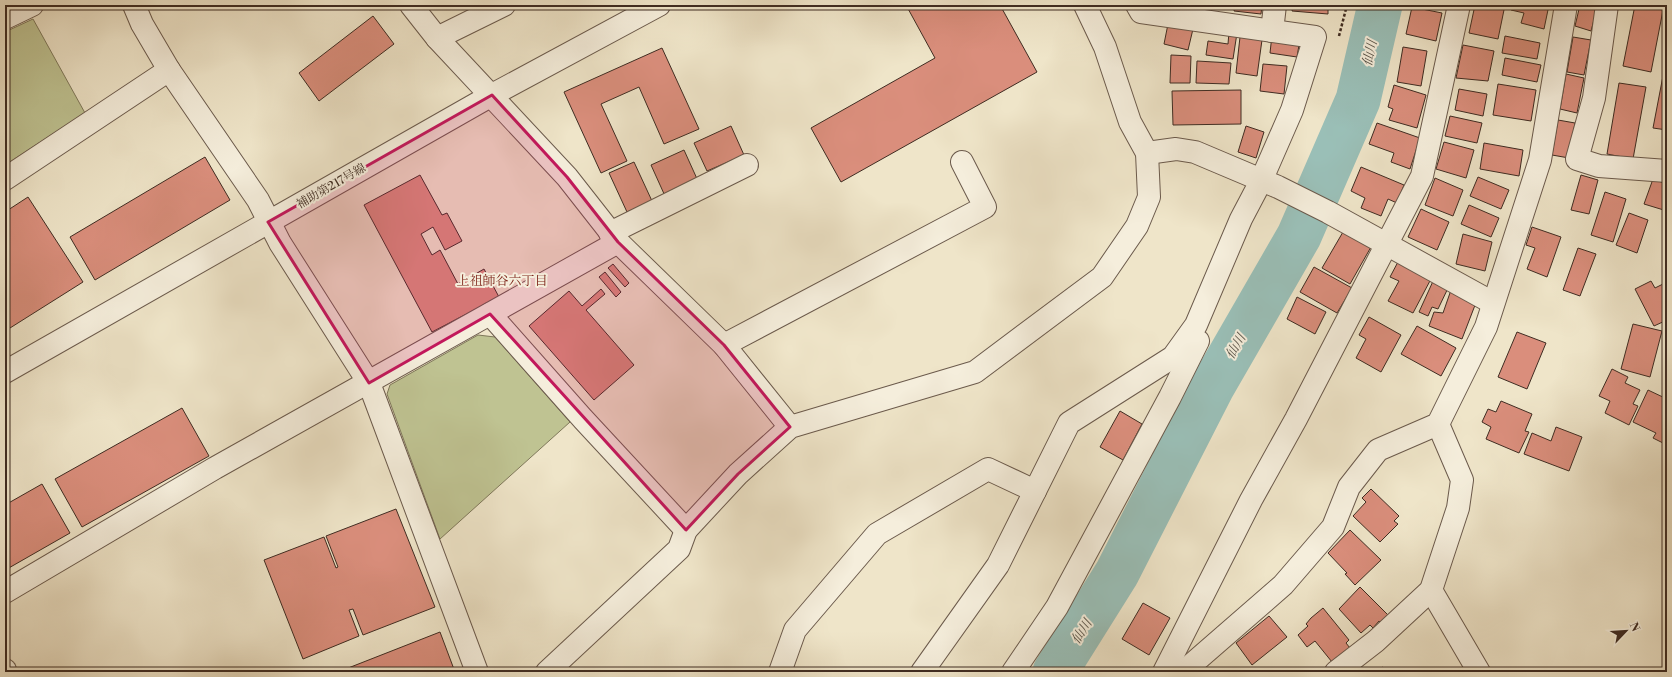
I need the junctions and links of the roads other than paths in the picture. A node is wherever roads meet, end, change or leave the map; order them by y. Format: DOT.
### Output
graph roads {
  1 [pos="32,5"];
  2 [pos="134,5"];
  3 [pos="411,5"];
  4 [pos="504,5"];
  5 [pos="659,5"];
  6 [pos="1085,5"];
  7 [pos="1275,5"];
  8 [pos="1459,5"];
  9 [pos="1566,5"];
  10 [pos="1606,5"];
  11 [pos="1145,8"];
  12 [pos="5,18"];
  13 [pos="1272,31"];
  14 [pos="437,38"];
  15 [pos="169,70"];
  16 [pos="492,95"];
  17 [pos="1147,153"];
  18 [pos="962,162"];
  19 [pos="747,165"];
  20 [pos="1667,171"];
  21 [pos="5,180"];
  22 [pos="1261,182"];
  23 [pos="268,222"];
  24 [pos="614,238"];
  25 [pos="1386,244"];
  26 [pos="1493,303"];
  27 [pos="490,314"];
  28 [pos="1198,341"];
  29 [pos="724,345"];
  30 [pos="6,368"];
  31 [pos="369,383"];
  32 [pos="1438,424"];
  33 [pos="790,427"];
  34 [pos="1035,491"];
  35 [pos="686,530"];
  36 [pos="1431,590"];
  37 [pos="5,592"];
  38 [pos="477,672"];
  39 [pos="547,672"];
  40 [pos="780,672"];
  41 [pos="922,672"];
  42 [pos="1013,672"];
  43 [pos="1164,672"];
  44 [pos="1183,672"];
  45 [pos="1336,672"];
  46 [pos="1479,672"];
  1 -- 12 [label="street"];
  2 -- 15 [label="street"];
  3 -- 14 [label="street"];
  4 -- 14 [label="street"];
  5 -- 16 [label="street, 補助第217号線"];
  6 -- 17 [label="street"];
  7 -- 13 [label="street"];
  8 -- 25 [label="street"];
  9 -- 26 [label="street"];
  10 -- 20 [label="street"];
  11 -- 13 [label="street"];
  13 -- 22 [label="street"];
  14 -- 16 [label="street"];
  15 -- 21 [label="street"];
  15 -- 23 [label="street"];
  16 -- 23 [label="street, 補助第217号線"];
  16 -- 24 [label="street"];
  17 -- 22 [label="street"];
  17 -- 33 [label="street"];
  18 -- 29 [label="street"];
  19 -- 24 [label="street"];
  22 -- 25 [label="street"];
  22 -- 34 [label="street"];
  23 -- 30 [label="street, 補助第217号線"];
  23 -- 31 [label="street"];
  24 -- 27 [label="street"];
  24 -- 29 [label="street"];
  25 -- 26 [label="street"];
  25 -- 43 [label="street"];
  26 -- 32 [label="street"];
  27 -- 31 [label="street"];
  27 -- 35 [label="street"];
  28 -- 42 [label="street"];
  29 -- 33 [label="street"];
  31 -- 37 [label="street"];
  31 -- 38 [label="street"];
  32 -- 36 [label="street"];
  32 -- 44 [label="street"];
  33 -- 35 [label="street"];
  34 -- 40 [label="street"];
  34 -- 41 [label="street"];
  35 -- 39 [label="street"];
  36 -- 45 [label="street"];
  36 -- 46 [label="street"];
}
